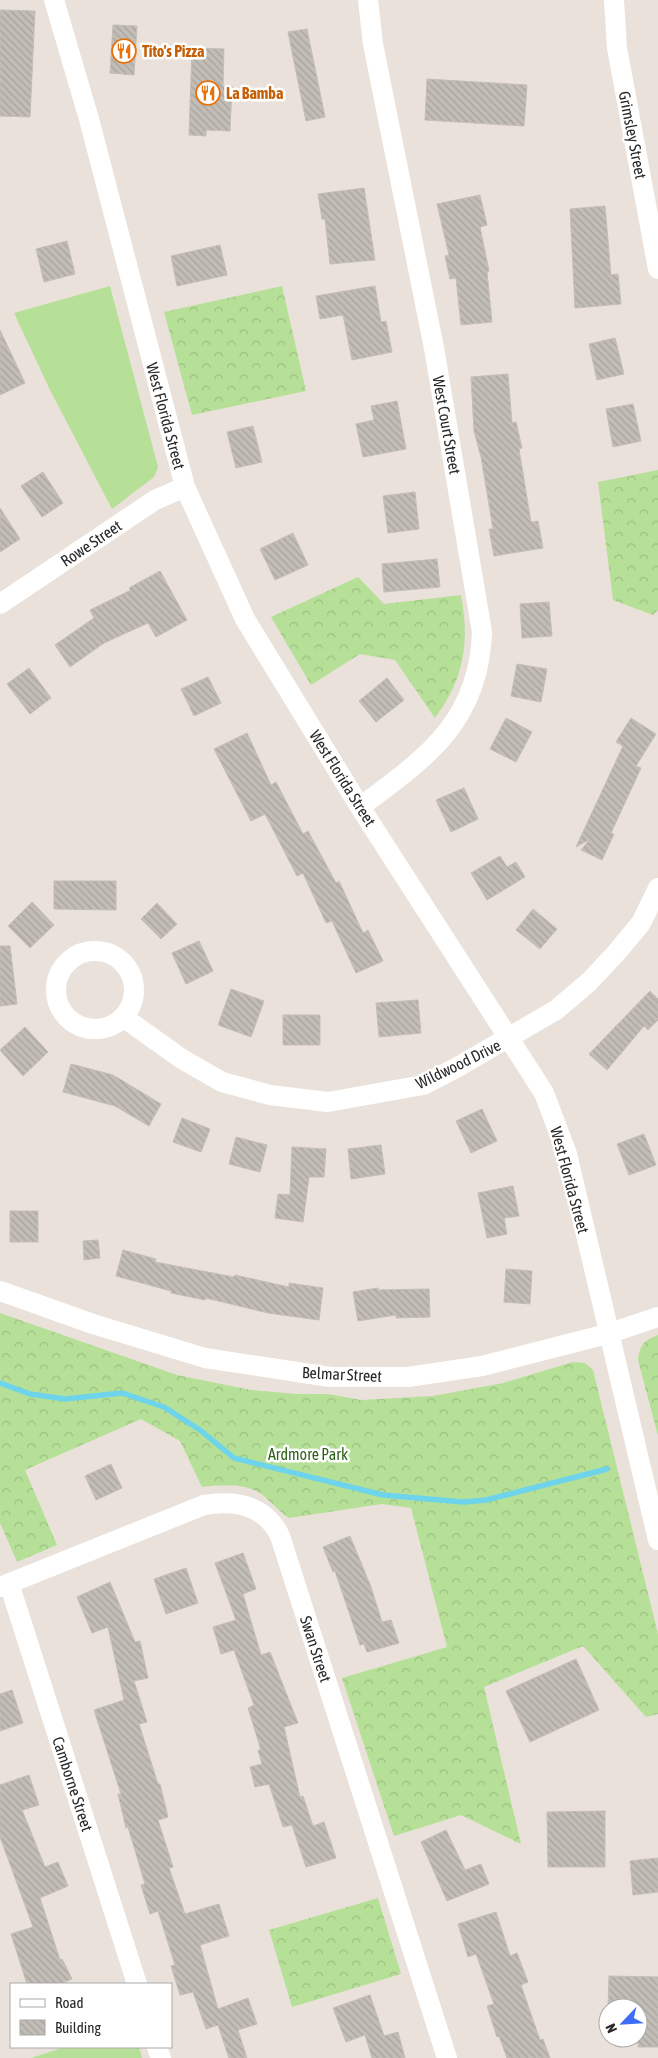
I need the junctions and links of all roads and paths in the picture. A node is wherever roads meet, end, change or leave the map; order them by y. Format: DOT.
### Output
graph roads {
  1 [pos="54,0"];
  2 [pos="368,0"];
  3 [pos="614,0"];
  4 [pos="658,269"];
  5 [pos="185,487"];
  6 [pos="0,604"];
  7 [pos="360,807"];
  8 [pos="658,888"];
  9 [pos="123,1017"];
  10 [pos="509,1038"];
  11 [pos="0,1291"];
  12 [pos="658,1317"];
  13 [pos="608,1334"];
  14 [pos="658,1540"];
  15 [pos="5,1585"];
  16 [pos="137,1983"];
  17 [pos="447,2058"];
  1 -- 5 [label="street, West Florida Street"];
  2 -- 7 [label="street, West Court Street"];
  3 -- 4 [label="street, Grimsley Street"];
  5 -- 6 [label="street, Rowe Street"];
  5 -- 7 [label="street, West Florida Street"];
  7 -- 10 [label="street, West Florida Street"];
  8 -- 10 [label="street, Wildwood Drive"];
  9 -- 10 [label="street, Wildwood Drive"];
  10 -- 13 [label="street, West Florida Street"];
  11 -- 13 [label="street, Belmar Street"];
  12 -- 13 [label="street, Belmar Street"];
  13 -- 14 [label="street, West Florida Street"];
  15 -- 16 [label="street, Camborne Street"];
  15 -- 17 [label="street, Swan Street"];
}
